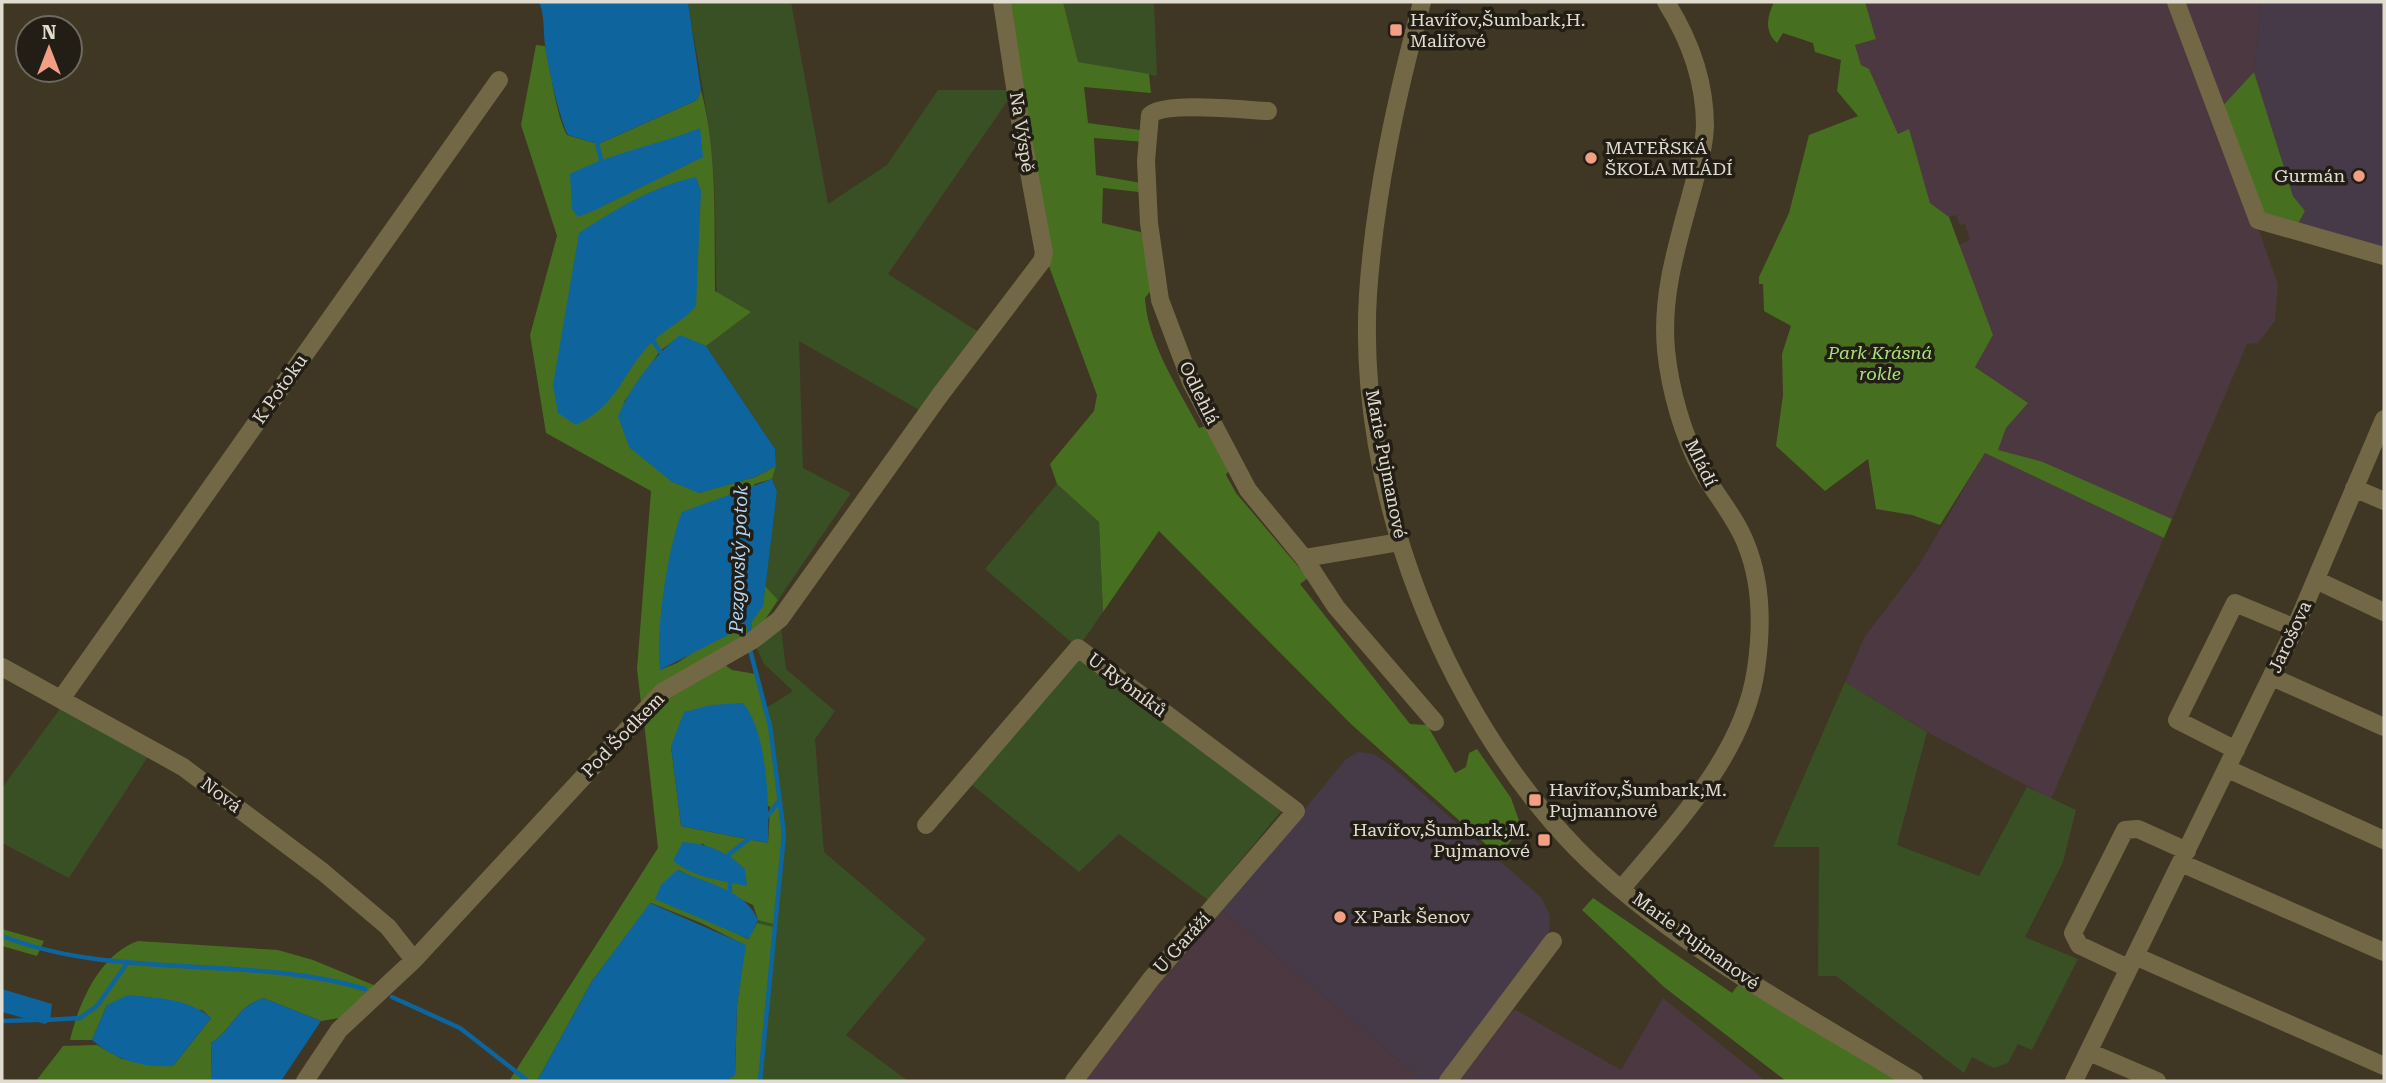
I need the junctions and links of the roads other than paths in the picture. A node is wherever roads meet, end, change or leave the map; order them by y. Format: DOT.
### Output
graph roads {
  1 [pos="1002,2"];
  2 [pos="1422,2"];
  3 [pos="1666,2"];
  4 [pos="2176,2"];
  5 [pos="499,80"];
  6 [pos="1268,111"];
  7 [pos="2384,256"];
  8 [pos="1042,261"];
  9 [pos="2384,419"];
  10 [pos="2354,488"];
  11 [pos="2384,501"];
  12 [pos="1399,542"];
  13 [pos="1304,558"];
  14 [pos="2316,580"];
  15 [pos="2384,612"];
  16 [pos="2295,628"];
  17 [pos="2,667"];
  18 [pos="2272,677"];
  19 [pos="61,699"];
  20 [pos="1435,722"];
  21 [pos="2384,727"];
  22 [pos="2236,750"];
  23 [pos="2228,769"];
  24 [pos="1296,811"];
  25 [pos="926,825"];
  26 [pos="2384,840"];
  27 [pos="2184,857"];
  28 [pos="1622,888"];
  29 [pos="1553,941"];
  30 [pos="2384,952"];
  31 [pos="414,960"];
  32 [pos="2131,962"];
  33 [pos="2089,1052"];
  34 [pos="2384,1066"];
  35 [pos="305,1081"];
  36 [pos="1074,1081"];
  37 [pos="1448,1081"];
  38 [pos="1914,1081"];
  39 [pos="2074,1081"];
  40 [pos="2157,1081"];
  1 -- 8 [label="street, Na Výspě"];
  2 -- 12 [label="street, Marie Pujmanové"];
  3 -- 28 [label="street, Mládí"];
  4 -- 7 [label="street"];
  5 -- 19 [label="street, K Potoku"];
  6 -- 13 [label="street, Odlehlá"];
  8 -- 31 [label="street, Pod Šodkem"];
  9 -- 10 [label="street, Jarošova"];
  10 -- 11 [label="street"];
  10 -- 14 [label="street, Jarošova"];
  12 -- 13 [label="street"];
  12 -- 28 [label="street, Marie Pujmanové"];
  13 -- 20 [label="street, Odlehlá"];
  14 -- 15 [label="street"];
  14 -- 16 [label="street, Jarošova"];
  16 -- 18 [label="street, Jarošova"];
  16 -- 22 [label="street"];
  17 -- 19 [label="street, Nová"];
  18 -- 21 [label="street"];
  18 -- 22 [label="street, Jarošova"];
  19 -- 31 [label="street, Nová"];
  22 -- 23 [label="street, Jarošova"];
  23 -- 26 [label="street"];
  23 -- 27 [label="street, Jarošova"];
  24 -- 25 [label="street, U Rybníků"];
  24 -- 36 [label="street, U Garáží"];
  27 -- 30 [label="street"];
  27 -- 32 [label="street, Jarošova"];
  27 -- 32 [label="street"];
  28 -- 38 [label="street, Marie Pujmanové"];
  29 -- 37 [label="street"];
  31 -- 35 [label="street, Pod Šodkem"];
  32 -- 33 [label="street, Jarošova"];
  32 -- 34 [label="street"];
  33 -- 39 [label="street, Jarošova"];
  33 -- 40 [label="street"];
}
